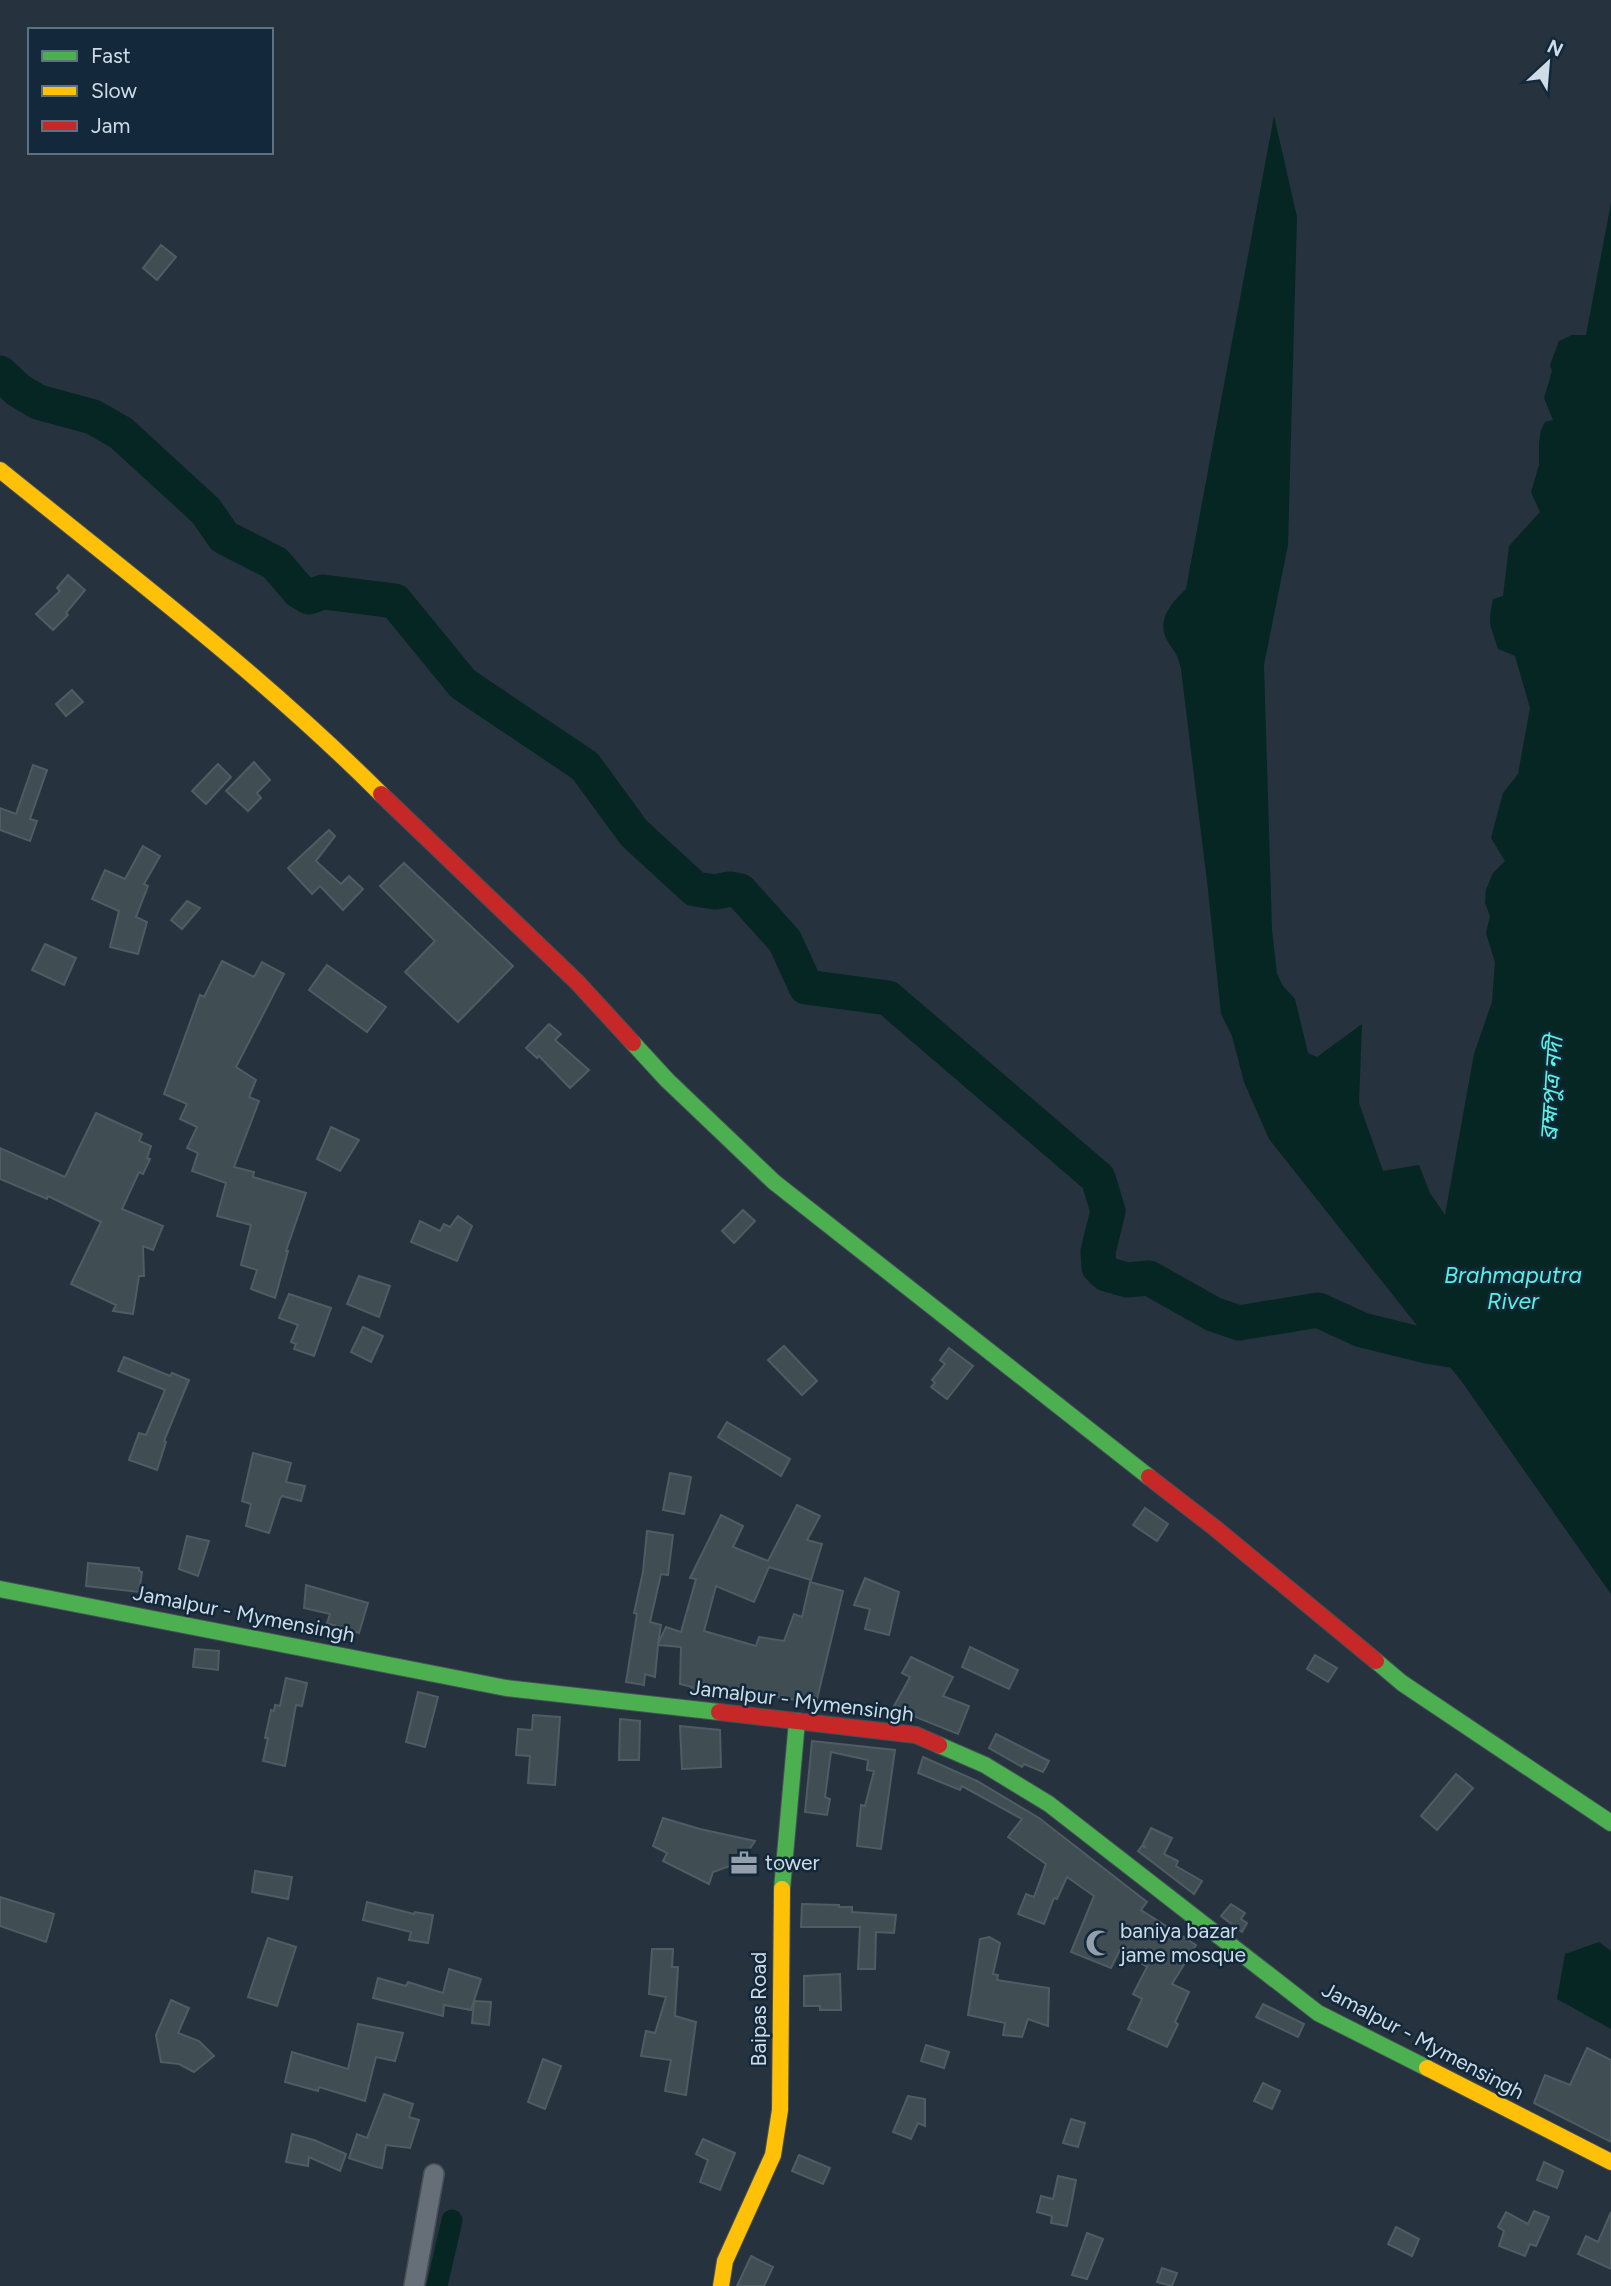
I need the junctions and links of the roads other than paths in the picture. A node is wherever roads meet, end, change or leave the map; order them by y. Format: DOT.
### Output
graph roads {
  1 [pos="0,470"];
  2 [pos="0,1589"];
  3 [pos="797,1721"];
  4 [pos="1611,1822"];
  5 [pos="1611,2162"];
  6 [pos="434,2174"];
  7 [pos="414,2286"];
  8 [pos="721,2286"];
  1 -- 4 [label="street"];
  2 -- 3 [label="street, Jamalpur - Mymensingh"];
  3 -- 5 [label="street, Jamalpur - Mymensingh"];
  3 -- 8 [label="street, Baipas Road"];
  6 -- 7 [label="street"];
}
